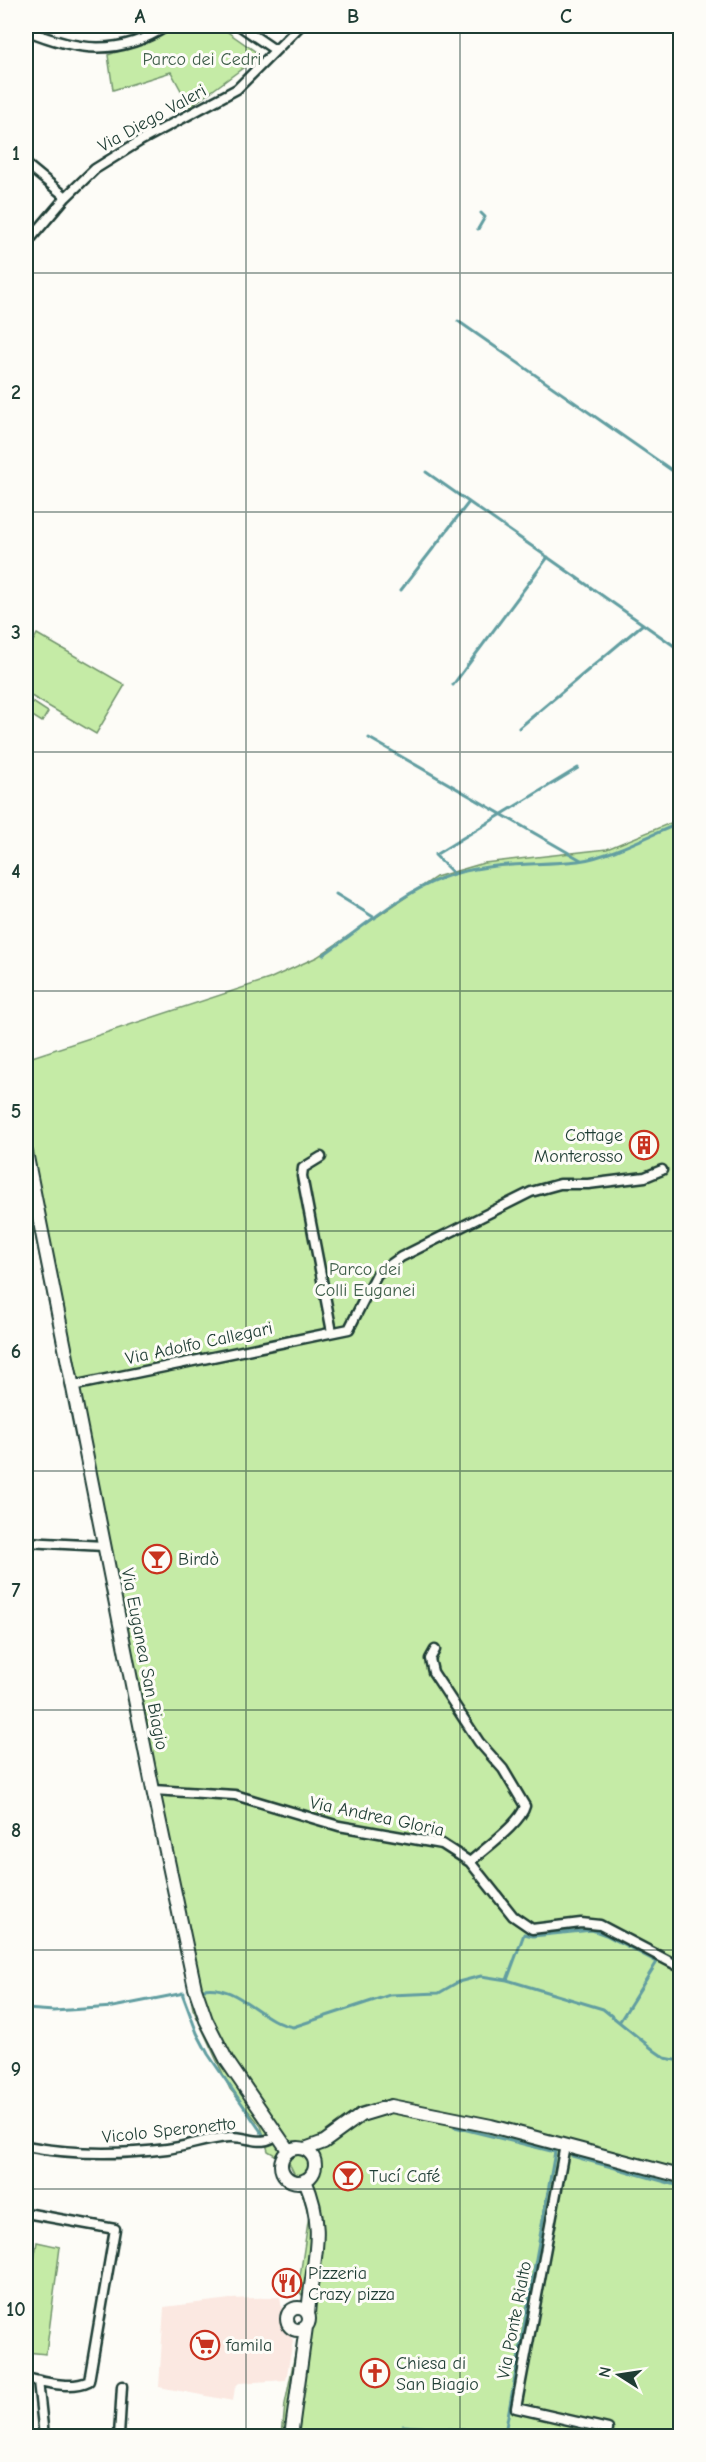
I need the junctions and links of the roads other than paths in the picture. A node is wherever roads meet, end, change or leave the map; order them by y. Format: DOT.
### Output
graph roads {
  1 [pos="167,26"];
  2 [pos="240,26"];
  3 [pos="300,26"];
  4 [pos="26,30"];
  5 [pos="275,50"];
  6 [pos="26,164"];
  7 [pos="66,197"];
  8 [pos="26,244"];
  9 [pos="26,1152"];
  10 [pos="321,1157"];
  11 [pos="662,1170"];
  12 [pos="332,1332"];
  13 [pos="72,1386"];
  14 [pos="26,1542"];
  15 [pos="104,1546"];
  16 [pos="435,1650"];
  17 [pos="153,1790"];
  18 [pos="470,1862"];
  19 [pos="681,1967"];
  20 [pos="278,2134"];
  21 [pos="324,2142"];
  22 [pos="565,2145"];
  23 [pos="26,2146"];
  24 [pos="305,2149"];
  25 [pos="288,2150"];
  26 [pos="314,2160"];
  27 [pos="681,2176"];
  28 [pos="305,2180"];
  29 [pos="26,2213"];
  30 [pos="304,2311"];
  31 [pos="301,2332"];
  32 [pos="26,2378"];
  33 [pos="39,2381"];
  34 [pos="122,2386"];
  35 [pos="608,2429"];
  36 [pos="44,2436"];
  37 [pos="119,2436"];
  38 [pos="291,2436"];
  1 -- 4 [label="street"];
  2 -- 5 [label="street"];
  3 -- 5 [label="street, Via Diego Valeri"];
  5 -- 7 [label="street, Via Diego Valeri"];
  6 -- 7 [label="street"];
  7 -- 8 [label="street, Via Diego Valeri"];
  9 -- 13 [label="main road, Via Euganea San Biagio"];
  10 -- 12 [label="street"];
  11 -- 12 [label="street, Via Adolfo Callegari"];
  12 -- 13 [label="street, Via Adolfo Callegari"];
  13 -- 15 [label="main road, Via Euganea San Biagio"];
  14 -- 15 [label="street"];
  15 -- 17 [label="main road, Via Euganea San Biagio"];
  16 -- 18 [label="street"];
  17 -- 18 [label="street, Via Andrea Gloria"];
  17 -- 20 [label="main road, Via Euganea San Biagio"];
  18 -- 19 [label="street, Via Andrea Gloria"];
  20 -- 23 [label="street, Vicolo Speronetto"];
  20 -- 25 [label="main road, Via Euganea San Biagio"];
  21 -- 22 [label="main road"];
  21 -- 24 [label="main road"];
  21 -- 26 [label="main road"];
  22 -- 27 [label="main road"];
  22 -- 35 [label="street, Via Ponte Rialto"];
  24 -- 25 [label="main road"];
  24 -- 26 [label="main road"];
  25 -- 28 [label="main road"];
  26 -- 28 [label="main road"];
  28 -- 30 [label="main road"];
  29 -- 33 [label="street"];
  30 -- 31 [label="main road"];
  30 -- 31 [label="main road"];
  31 -- 38 [label="main road"];
  32 -- 33 [label="street"];
  33 -- 36 [label="street"];
  34 -- 37 [label="street"];
}
